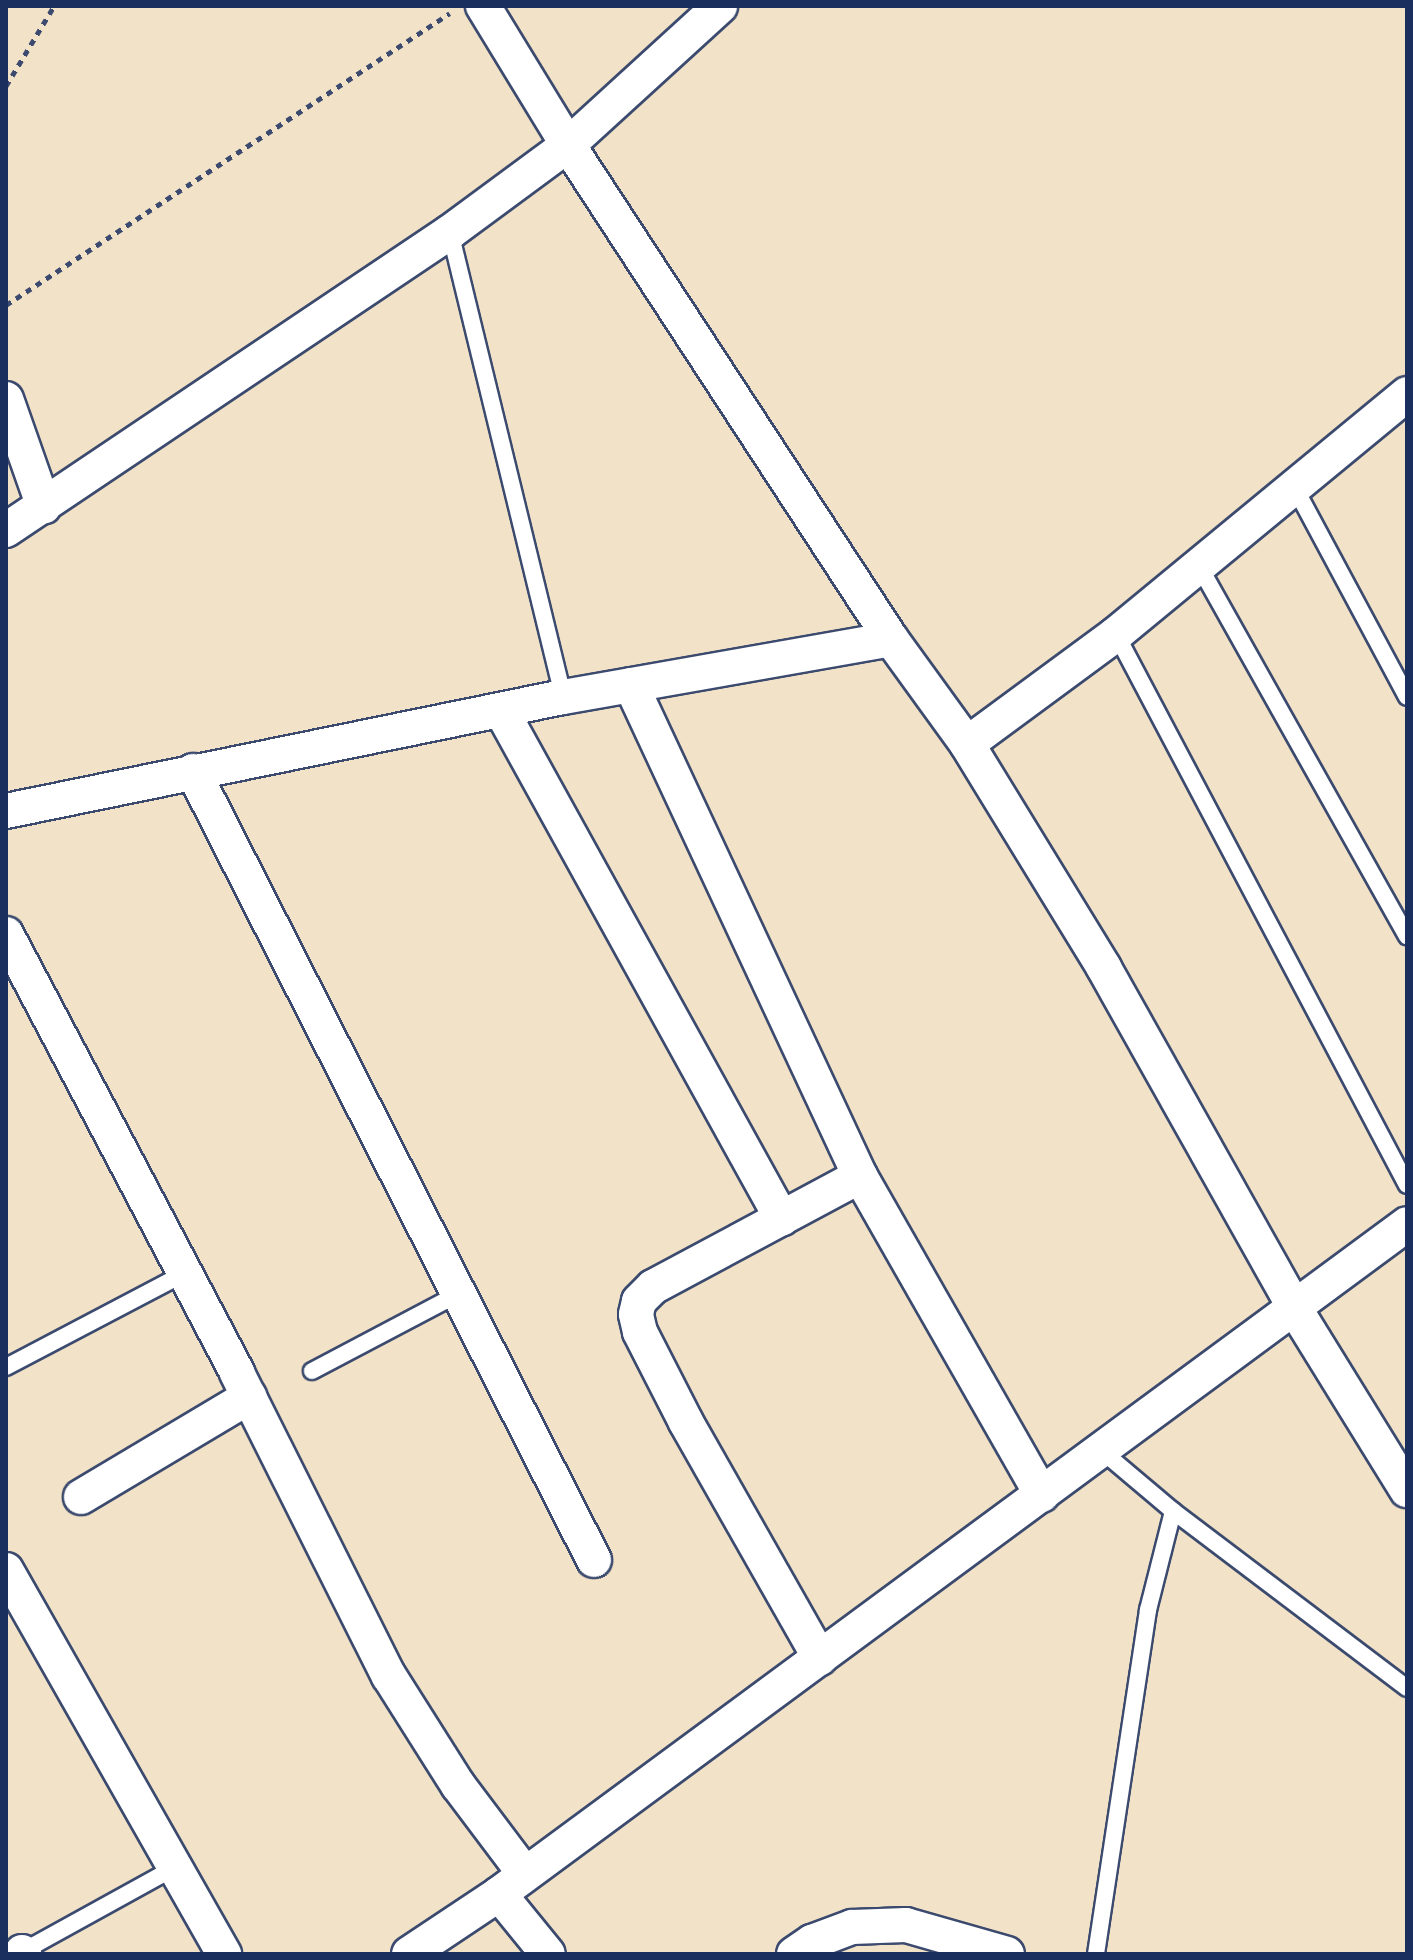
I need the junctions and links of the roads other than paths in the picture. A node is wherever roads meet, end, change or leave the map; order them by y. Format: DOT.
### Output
graph roads {
  1 [pos="483,6"];
  2 [pos="720,6"];
  3 [pos="568,145"];
  4 [pos="450,232"];
  5 [pos="6,399"];
  6 [pos="1403,408"];
  7 [pos="1295,488"];
  8 [pos="44,507"];
  9 [pos="6,530"];
  10 [pos="1198,564"];
  11 [pos="1116,634"];
  12 [pos="891,639"];
  13 [pos="631,685"];
  14 [pos="563,697"];
  15 [pos="1407,697"];
  16 [pos="501,710"];
  17 [pos="967,744"];
  18 [pos="193,771"];
  19 [pos="6,811"];
  20 [pos="6,934"];
  21 [pos="1407,936"];
  22 [pos="860,1176"];
  23 [pos="1407,1185"];
  24 [pos="782,1219"];
  25 [pos="1407,1224"];
  26 [pos="185,1273"];
  27 [pos="460,1293"];
  28 [pos="1295,1309"];
  29 [pos="6,1367"];
  30 [pos="312,1371"];
  31 [pos="249,1397"];
  32 [pos="1102,1451"];
  33 [pos="1407,1490"];
  34 [pos="1042,1495"];
  35 [pos="81,1497"];
  36 [pos="1173,1511"];
  37 [pos="594,1560"];
  38 [pos="6,1570"];
  39 [pos="820,1658"];
  40 [pos="1407,1688"];
  41 [pos="174,1868"];
  42 [pos="512,1884"];
  43 [pos="21,1953"];
  44 [pos="224,1954"];
  45 [pos="409,1954"];
  46 [pos="548,1954"];
  47 [pos="794,1954"];
  48 [pos="1007,1954"];
  49 [pos="1096,1954"];
  1 -- 3 [label="street"];
  2 -- 3 [label="street"];
  3 -- 4 [label="street"];
  3 -- 12 [label="street"];
  4 -- 8 [label="street"];
  4 -- 14 [label="lane"];
  5 -- 8 [label="street"];
  6 -- 7 [label="street"];
  7 -- 10 [label="street"];
  7 -- 15 [label="lane"];
  8 -- 9 [label="street"];
  10 -- 11 [label="street"];
  10 -- 21 [label="lane"];
  11 -- 17 [label="street"];
  11 -- 23 [label="lane"];
  12 -- 13 [label="street"];
  12 -- 17 [label="street"];
  13 -- 14 [label="street"];
  13 -- 22 [label="street"];
  14 -- 16 [label="street"];
  16 -- 18 [label="street"];
  16 -- 24 [label="street"];
  17 -- 28 [label="street"];
  18 -- 19 [label="street"];
  18 -- 27 [label="street"];
  20 -- 26 [label="street"];
  22 -- 24 [label="street"];
  22 -- 34 [label="street"];
  24 -- 39 [label="street"];
  25 -- 28 [label="street"];
  26 -- 29 [label="lane"];
  26 -- 31 [label="street"];
  27 -- 30 [label="lane"];
  27 -- 37 [label="street"];
  28 -- 32 [label="street"];
  28 -- 33 [label="street"];
  31 -- 35 [label="street"];
  31 -- 42 [label="street"];
  32 -- 34 [label="street"];
  32 -- 36 [label="lane"];
  34 -- 39 [label="street"];
  36 -- 40 [label="lane"];
  36 -- 49 [label="lane"];
  38 -- 41 [label="street"];
  39 -- 42 [label="street"];
  41 -- 43 [label="lane"];
  41 -- 44 [label="street"];
  42 -- 45 [label="street"];
  42 -- 46 [label="street"];
  47 -- 48 [label="street"];
}
